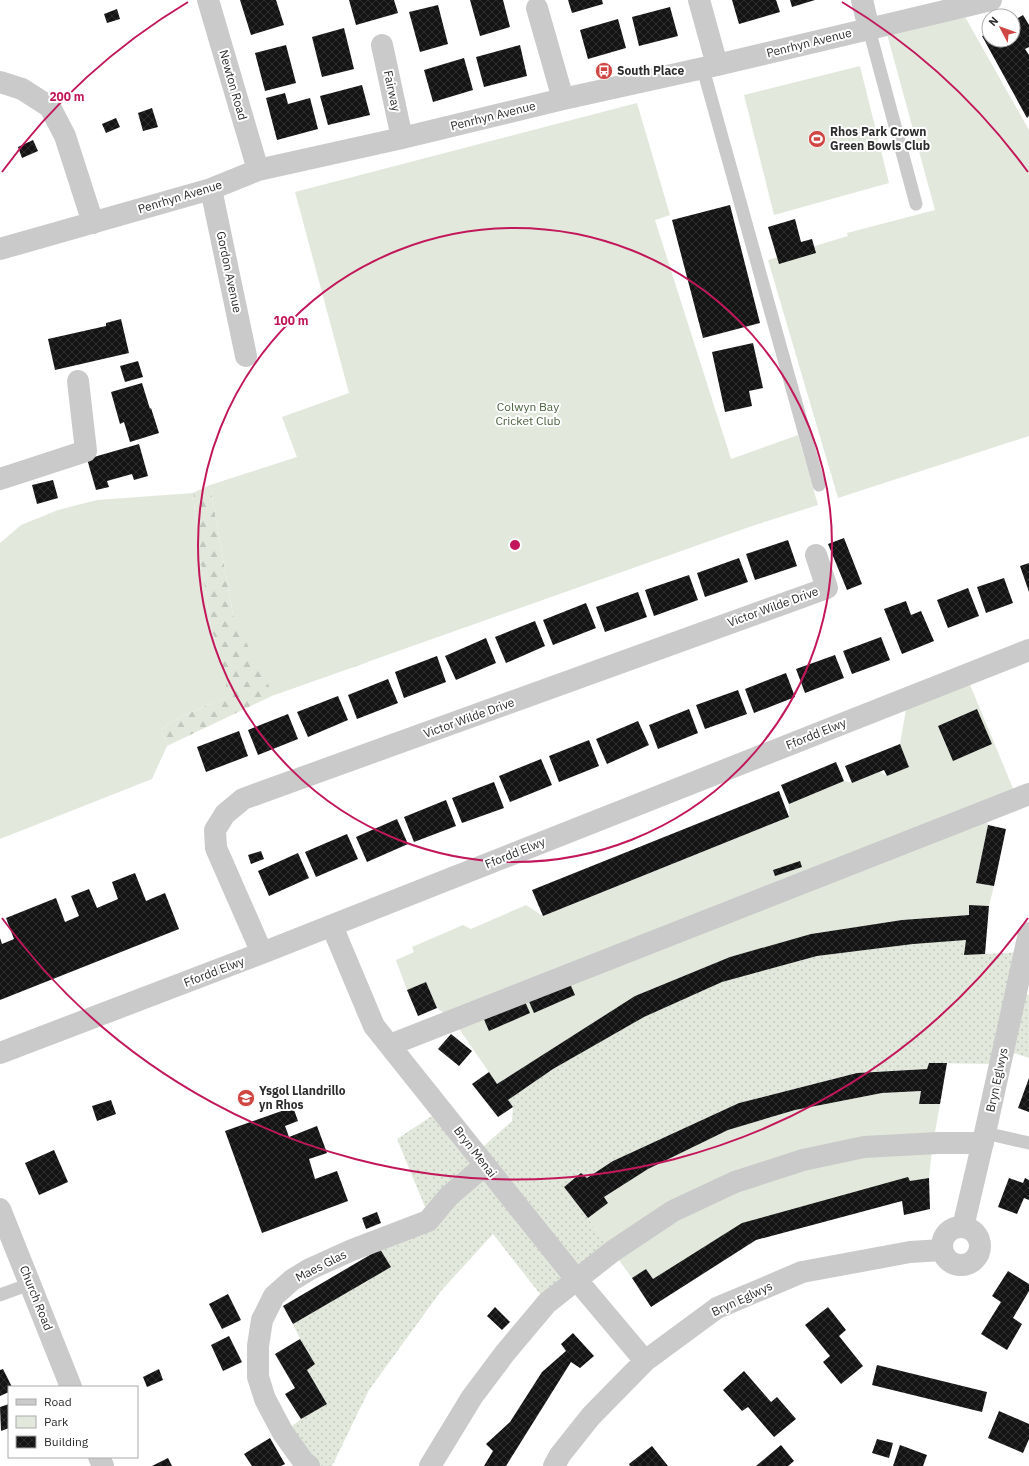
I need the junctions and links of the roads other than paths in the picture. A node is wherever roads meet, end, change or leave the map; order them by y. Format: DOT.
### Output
graph roads {
  1 [pos="208,0"];
  2 [pos="698,0"];
  3 [pos="862,0"];
  4 [pos="992,0"];
  5 [pos="537,8"];
  6 [pos="869,29"];
  7 [pos="382,45"];
  8 [pos="710,67"];
  9 [pos="0,82"];
  10 [pos="563,99"];
  11 [pos="402,138"];
  12 [pos="258,170"];
  13 [pos="211,189"];
  14 [pos="916,204"];
  15 [pos="93,223"];
  16 [pos="0,249"];
  17 [pos="246,356"];
  18 [pos="78,381"];
  19 [pos="0,479"];
  20 [pos="819,485"];
  21 [pos="816,556"];
  22 [pos="1029,650"];
  23 [pos="1029,794"];
  24 [pos="332,926"];
  25 [pos="1029,933"];
  26 [pos="262,953"];
  27 [pos="390,1045"];
  28 [pos="0,1053"];
  29 [pos="984,1138"];
  30 [pos="1029,1143"];
  31 [pos="485,1165"];
  32 [pos="0,1209"];
  33 [pos="963,1227"];
  34 [pos="942,1250"];
  35 [pos="576,1279"];
  36 [pos="30,1284"];
  37 [pos="0,1296"];
  38 [pos="645,1361"];
  39 [pos="71,1386"];
  40 [pos="309,1466"];
  41 [pos="430,1466"];
  42 [pos="554,1466"];
  1 -- 12 [label="street, Newton Road"];
  2 -- 8 [label="street"];
  3 -- 6 [label="street"];
  4 -- 6 [label="street, Penrhyn Avenue"];
  5 -- 10 [label="street"];
  6 -- 8 [label="street, Penrhyn Avenue"];
  6 -- 14 [label="lane"];
  7 -- 11 [label="street, Fairway"];
  8 -- 10 [label="street, Penrhyn Avenue"];
  8 -- 20 [label="lane"];
  9 -- 15 [label="street"];
  10 -- 11 [label="street, Penrhyn Avenue"];
  11 -- 12 [label="street, Penrhyn Avenue"];
  12 -- 13 [label="street, Penrhyn Avenue"];
  13 -- 15 [label="street, Penrhyn Avenue"];
  13 -- 17 [label="street, Gordon Avenue"];
  15 -- 16 [label="street, Penrhyn Avenue"];
  18 -- 19 [label="street"];
  21 -- 26 [label="street, Victor Wilde Drive"];
  22 -- 24 [label="street, Ffordd Elwy"];
  23 -- 27 [label="street"];
  24 -- 26 [label="street, Ffordd Elwy"];
  24 -- 27 [label="street, Bryn Menai"];
  25 -- 29 [label="street, Bryn Eglwys"];
  26 -- 28 [label="street, Ffordd Elwy"];
  27 -- 31 [label="street, Bryn Menai"];
  29 -- 30 [label="lane"];
  29 -- 33 [label="street, Bryn Eglwys"];
  29 -- 35 [label="street"];
  31 -- 35 [label="street, Bryn Menai"];
  31 -- 40 [label="street, Maes Glas"];
  32 -- 36 [label="street, Church Road"];
  33 -- 34 [label="street"];
  33 -- 34 [label="street"];
  34 -- 38 [label="street, Bryn Eglwys"];
  35 -- 38 [label="street, Bryn Menai"];
  35 -- 41 [label="street"];
  36 -- 37 [label="lane"];
  36 -- 39 [label="street, Church Road"];
  38 -- 42 [label="street, Bryn Eglwys"];
}
